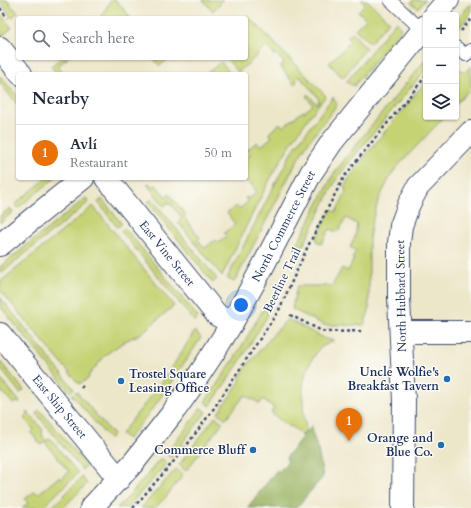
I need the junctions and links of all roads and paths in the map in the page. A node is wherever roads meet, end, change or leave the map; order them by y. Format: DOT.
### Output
graph roads {
  1 [pos="390,0"];
  2 [pos="448,0"];
  3 [pos="0,8"];
  4 [pos="438,12"];
  5 [pos="7,18"];
  6 [pos="471,19"];
  7 [pos="423,21"];
  8 [pos="423,30"];
  9 [pos="460,33"];
  10 [pos="0,48"];
  11 [pos="457,48"];
  12 [pos="471,50"];
  13 [pos="19,72"];
  14 [pos="423,80"];
  15 [pos="471,132"];
  16 [pos="80,180"];
  17 [pos="108,180"];
  18 [pos="0,245"];
  19 [pos="290,315"];
  20 [pos="232,323"];
  21 [pos="364,331"];
  22 [pos="401,332"];
  23 [pos="471,332"];
  24 [pos="0,334"];
  25 [pos="83,385"];
  26 [pos="81,388"];
  27 [pos="119,479"];
  28 [pos="91,508"];
  29 [pos="133,508"];
  30 [pos="402,508"];
  1 -- 7 [label="lane"];
  2 -- 4 [label="street, North Commerce Street"];
  3 -- 5 [label="path"];
  6 -- 9 [label="path"];
  8 -- 20 [label="street, North Commerce Street"];
  10 -- 13 [label="street"];
  11 -- 12 [label="lane"];
  14 -- 29 [label="path, Beerline Trail"];
  15 -- 22 [label="street, North Hubbard Street"];
  16 -- 18 [label="street"];
  17 -- 20 [label="street, East Vine Street"];
  19 -- 21 [label="path"];
  20 -- 27 [label="street, North Commerce Street"];
  22 -- 23 [label="street"];
  22 -- 30 [label="street, North Hubbard Street"];
  24 -- 27 [label="street, East Ship Street"];
  25 -- 26 [label="path"];
  27 -- 28 [label="street, North Commerce Street"];
}
